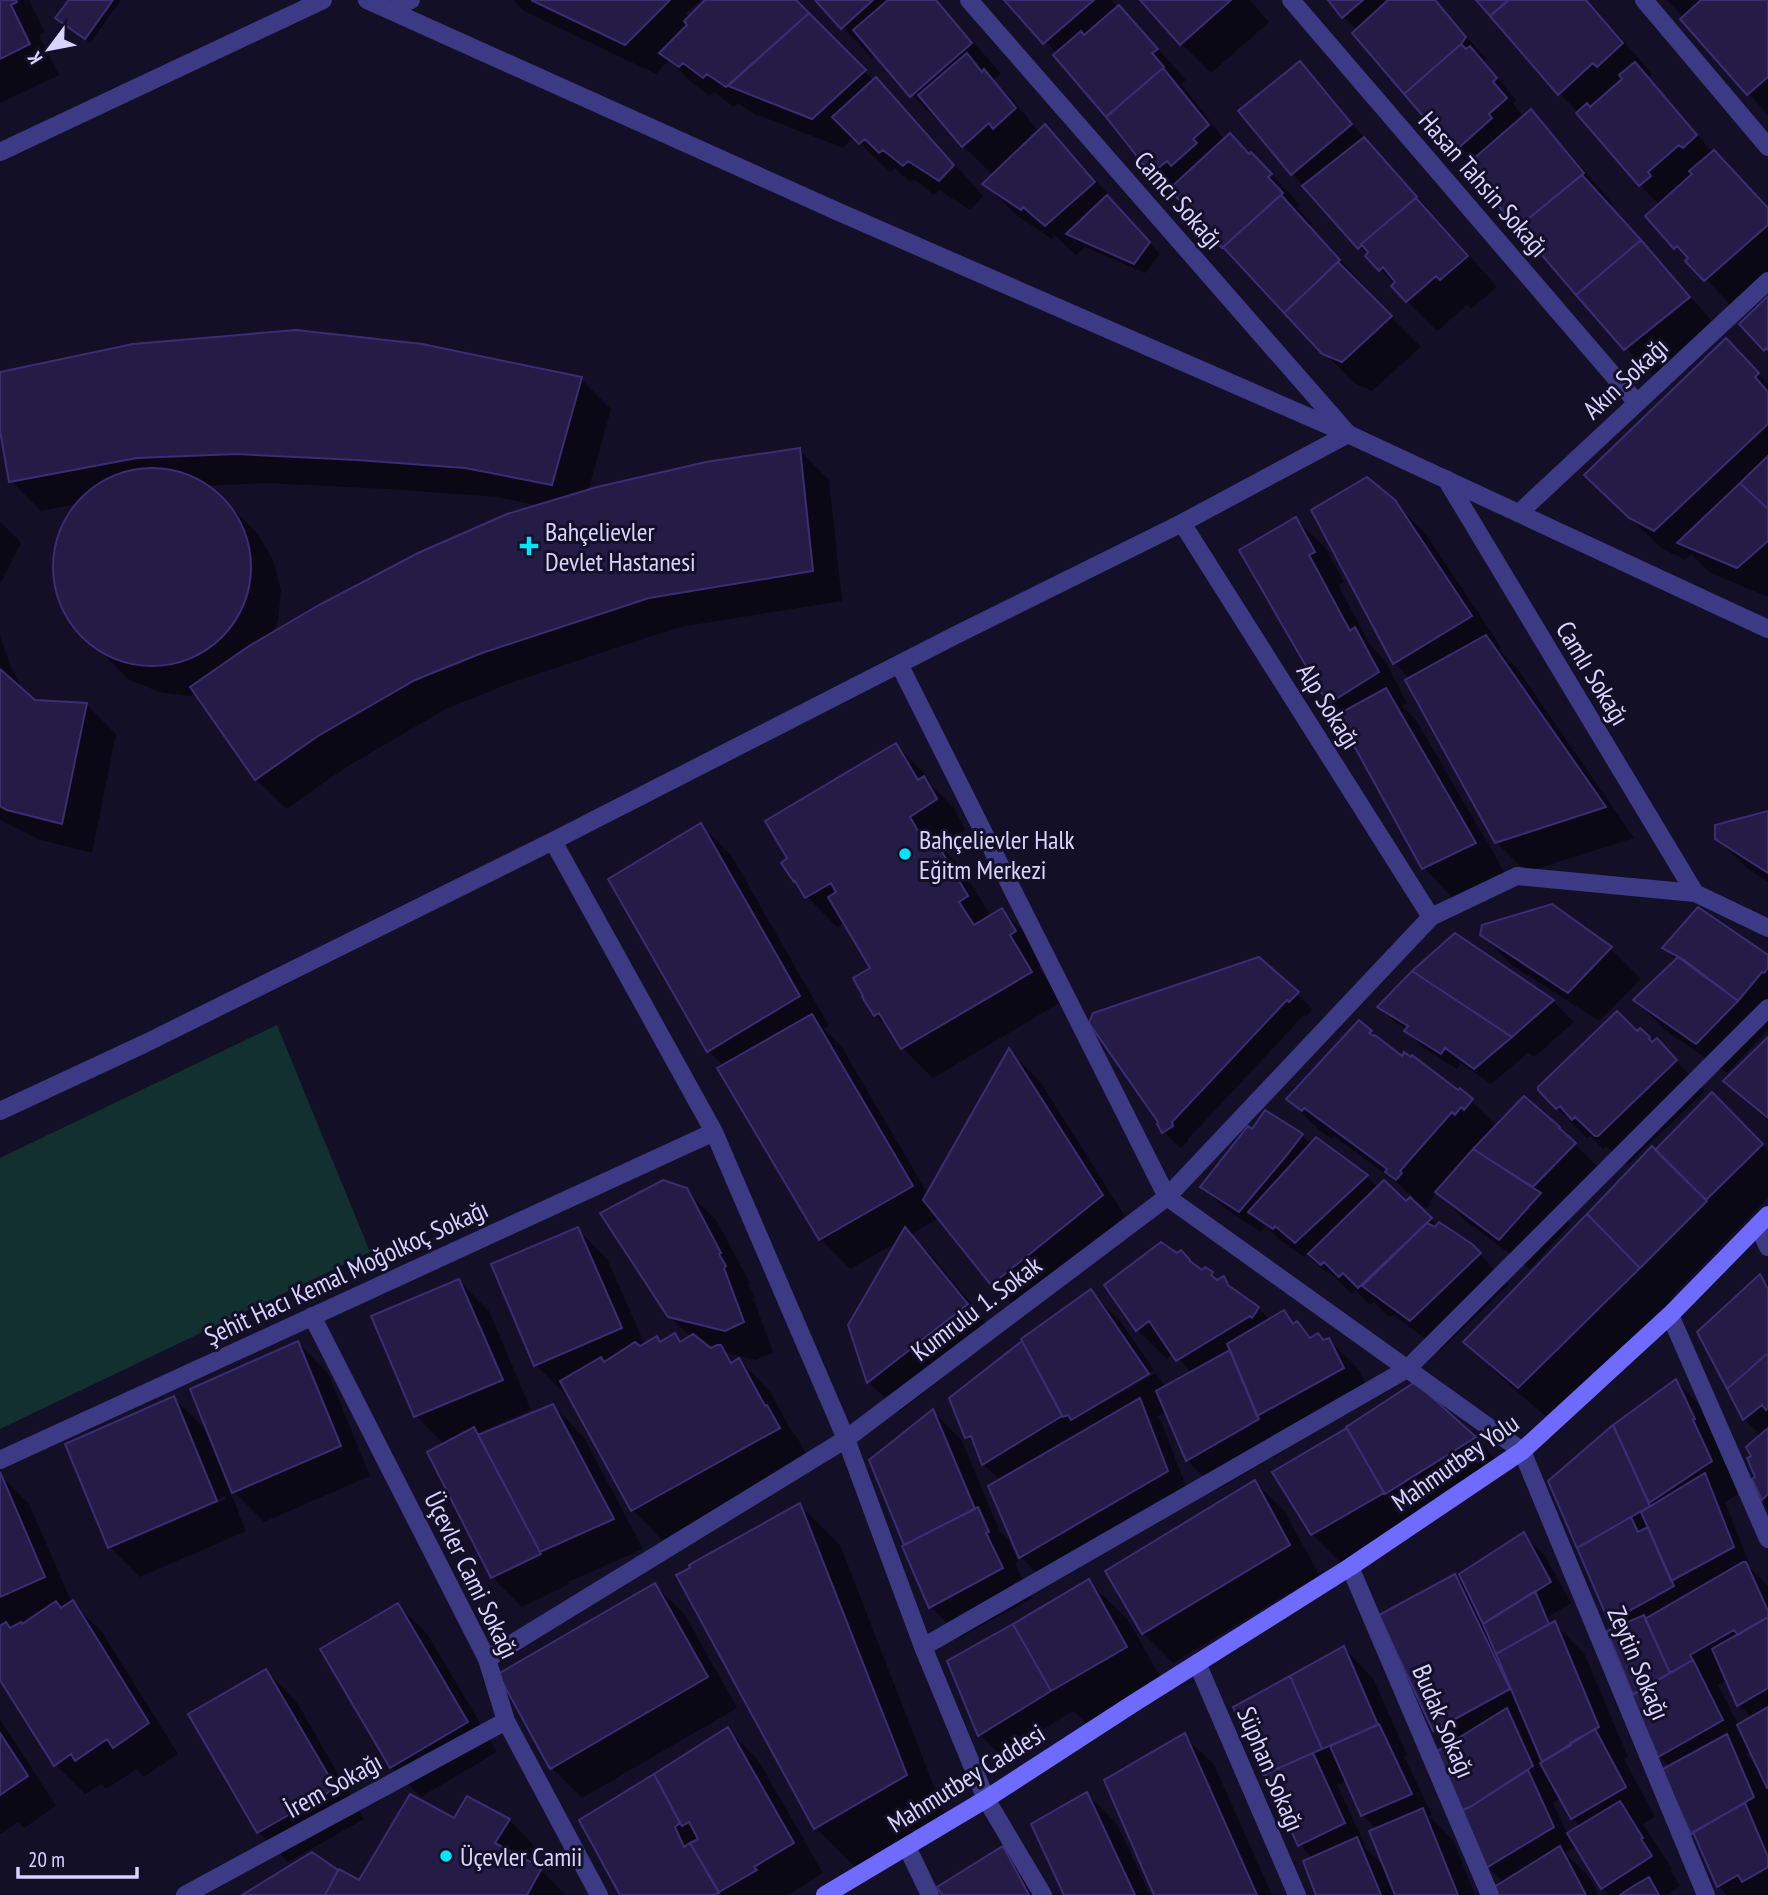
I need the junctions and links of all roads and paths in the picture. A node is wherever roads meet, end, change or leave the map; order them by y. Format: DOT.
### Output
graph roads {
  1 [pos="323,0"];
  2 [pos="367,0"];
  3 [pos="411,0"];
  4 [pos="970,0"];
  5 [pos="1291,0"];
  6 [pos="1644,0"];
  7 [pos="391,10"];
  8 [pos="1768,147"];
  9 [pos="0,152"];
  10 [pos="1768,282"];
  11 [pos="1637,403"];
  12 [pos="1348,434"];
  13 [pos="1446,479"];
  14 [pos="1518,513"];
  15 [pos="1182,523"];
  16 [pos="1768,629"];
  17 [pos="899,664"];
  18 [pos="553,841"];
  19 [pos="1695,893"];
  20 [pos="1431,917"];
  21 [pos="1768,928"];
  22 [pos="1768,1008"];
  23 [pos="0,1111"];
  24 [pos="714,1132"];
  25 [pos="1167,1197"];
  26 [pos="1763,1220"];
  27 [pos="1768,1247"];
  28 [pos="1670,1315"];
  29 [pos="313,1316"];
  30 [pos="1408,1369"];
  31 [pos="846,1439"];
  32 [pos="1522,1451"];
  33 [pos="0,1460"];
  34 [pos="1768,1539"];
  35 [pos="1350,1567"];
  36 [pos="923,1647"];
  37 [pos="487,1659"];
  38 [pos="1197,1663"];
  39 [pos="1134,1703"];
  40 [pos="506,1721"];
  41 [pos="986,1799"];
  42 [pos="907,1847"];
  43 [pos="185,1895"];
  44 [pos="599,1895"];
  45 [pos="825,1895"];
  46 [pos="930,1895"];
  47 [pos="1044,1895"];
  48 [pos="1297,1895"];
  49 [pos="1490,1895"];
  50 [pos="1706,1895"];
  1 -- 9 [label="street"];
  2 -- 7 [label="street"];
  3 -- 7 [label="street"];
  4 -- 12 [label="street, Camcı Sokağı"];
  5 -- 11 [label="street, Hasan Tahsin Sokağı"];
  6 -- 8 [label="street"];
  7 -- 12 [label="street"];
  10 -- 11 [label="street, Akın Sokağı"];
  11 -- 14 [label="street, Akın Sokağı"];
  12 -- 13 [label="street"];
  12 -- 15 [label="street"];
  13 -- 14 [label="street"];
  13 -- 19 [label="street, Camlı Sokağı"];
  14 -- 16 [label="street"];
  15 -- 17 [label="street"];
  15 -- 20 [label="street, Alp Sokağı"];
  17 -- 18 [label="street"];
  17 -- 25 [label="street"];
  18 -- 23 [label="street"];
  18 -- 24 [label="street"];
  19 -- 20 [label="street"];
  19 -- 21 [label="street"];
  20 -- 25 [label="street, Kumrulu 1. Sokak"];
  22 -- 30 [label="street"];
  24 -- 29 [label="street, Şehit Hacı Kemal Moğolkoç Sokağı"];
  24 -- 31 [label="street"];
  25 -- 30 [label="street"];
  25 -- 31 [label="street, Kumrulu 1. Sokak"];
  26 -- 27 [label="street"];
  26 -- 28 [label="main road, Mahmutbey Yolu"];
  28 -- 32 [label="main road, Mahmutbey Yolu"];
  28 -- 34 [label="street"];
  29 -- 33 [label="street, Şehit Hacı Kemal Moğolkoç Sokağı"];
  29 -- 37 [label="street, Üçevler Cami Sokağı"];
  30 -- 32 [label="street"];
  30 -- 36 [label="street"];
  31 -- 36 [label="street"];
  31 -- 37 [label="street, Kumrulu 1. Sokak"];
  32 -- 35 [label="main road, Mahmutbey Yolu"];
  32 -- 50 [label="street, Zeytin Sokağı"];
  35 -- 38 [label="main road, Mahmutbey Yolu"];
  35 -- 49 [label="street, Budak Sokağı"];
  36 -- 41 [label="street"];
  37 -- 40 [label="street, Üçevler Cami Sokağı"];
  38 -- 39 [label="main road, Mahmutbey Yolu"];
  38 -- 48 [label="street, Süphan Sokağı"];
  39 -- 41 [label="main road, Mahmutbey Caddesi"];
  40 -- 43 [label="street, İrem Sokağı"];
  40 -- 44 [label="street, Üçevler Cami Sokağı"];
  41 -- 42 [label="main road, Mahmutbey Caddesi"];
  41 -- 47 [label="street"];
  42 -- 45 [label="main road, Mahmutbey Caddesi"];
  42 -- 46 [label="street"];
}
